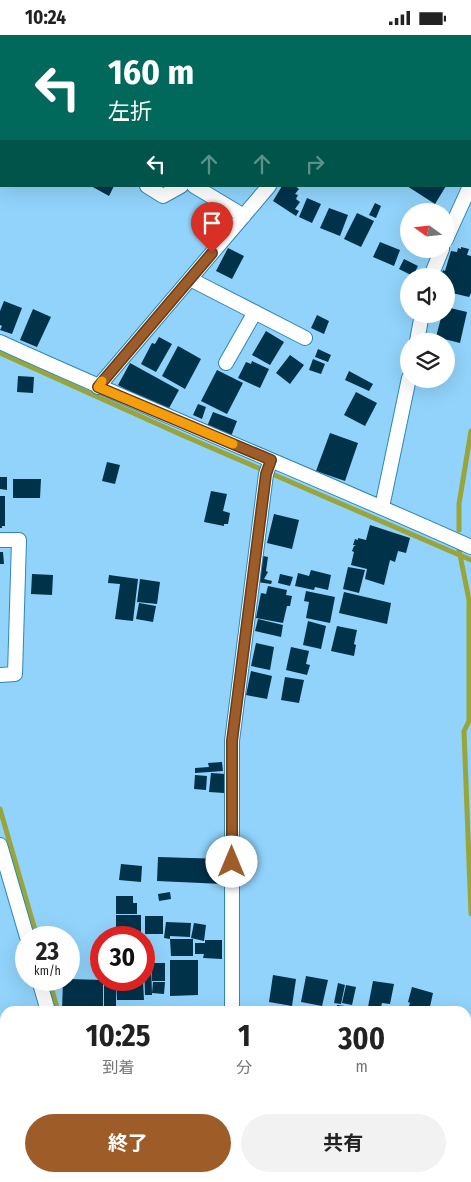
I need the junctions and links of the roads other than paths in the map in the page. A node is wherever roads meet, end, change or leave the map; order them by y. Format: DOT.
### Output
graph roads {
  1 [pos="148,187"];
  2 [pos="179,187"];
  3 [pos="196,187"];
  4 [pos="268,187"];
  5 [pos="470,187"];
  6 [pos="244,215"];
  7 [pos="455,219"];
  8 [pos="190,279"];
  9 [pos="255,312"];
  10 [pos="305,338"];
  11 [pos="0,342"];
  12 [pos="226,363"];
  13 [pos="98,387"];
  14 [pos="407,388"];
  15 [pos="268,467"];
  16 [pos="382,507"];
  17 [pos="0,540"];
  18 [pos="471,547"];
  19 [pos="0,675"];
  20 [pos="0,845"];
  21 [pos="24,926"];
  22 [pos="42,991"];
  23 [pos="47,1006"];
  24 [pos="232,1006"];
  1 -- 2 [label="street"];
  3 -- 6 [label="street"];
  4 -- 6 [label="street"];
  5 -- 7 [label="street"];
  6 -- 8 [label="street"];
  8 -- 9 [label="street"];
  8 -- 13 [label="street"];
  9 -- 10 [label="street"];
  9 -- 12 [label="street"];
  11 -- 13 [label="street"];
  13 -- 15 [label="street"];
  14 -- 16 [label="street"];
  15 -- 16 [label="street"];
  15 -- 24 [label="street"];
  16 -- 18 [label="street"];
  17 -- 19 [label="street"];
  20 -- 21 [label="street"];
  22 -- 23 [label="street"];
}
